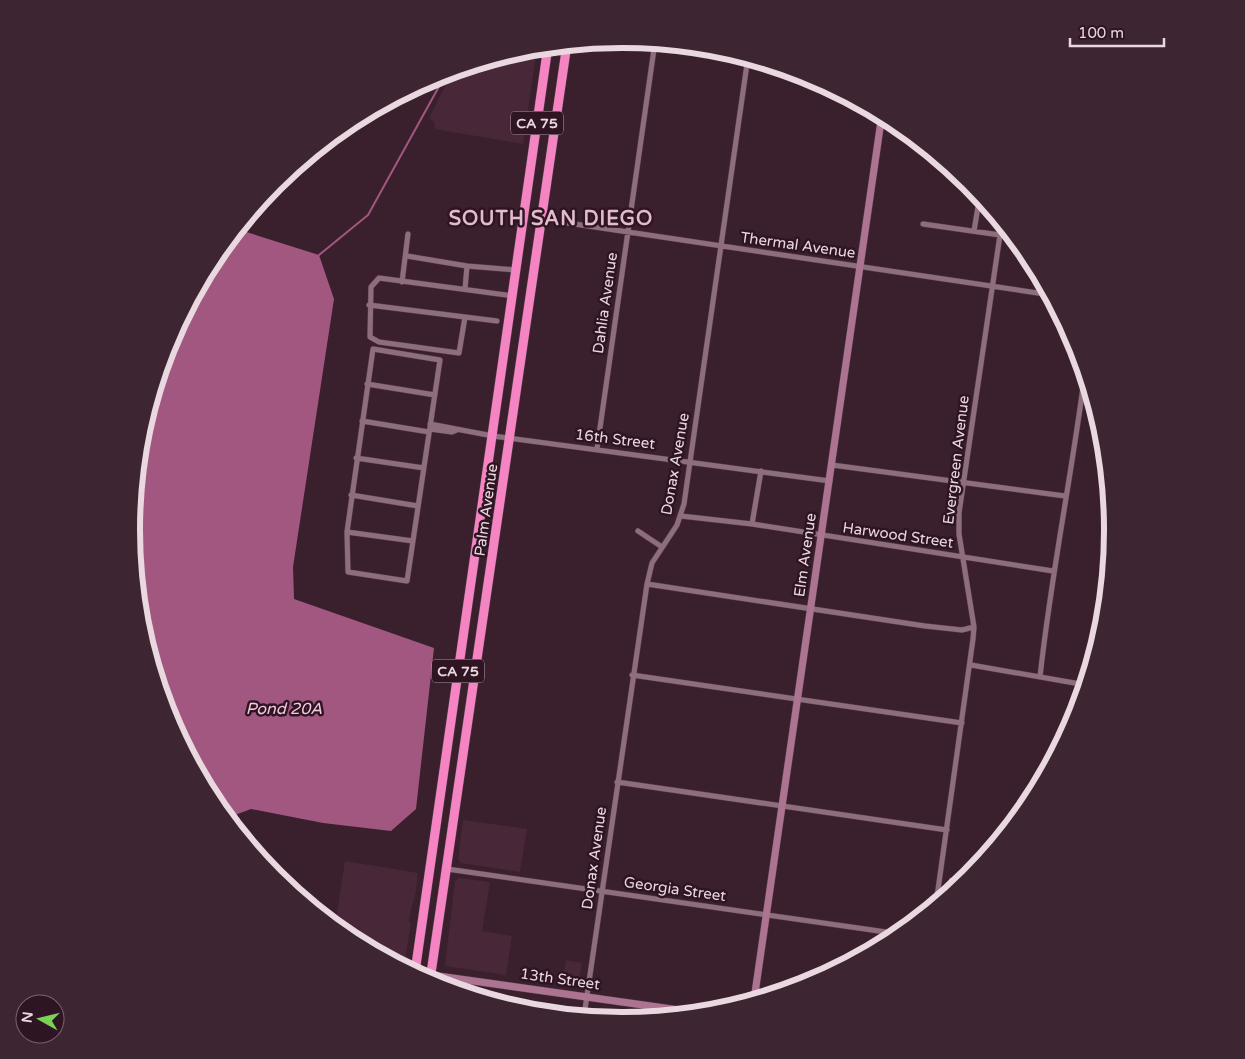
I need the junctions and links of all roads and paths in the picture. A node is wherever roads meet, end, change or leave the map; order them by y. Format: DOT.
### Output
graph roads {
  1 [pos="654,49"];
  2 [pos="566,51"];
  3 [pos="547,54"];
  4 [pos="746,64"];
  5 [pos="881,123"];
  6 [pos="978,205"];
  7 [pos="541,219"];
  8 [pos="924,224"];
  9 [pos="974,231"];
  10 [pos="628,232"];
  11 [pos="408,234"];
  12 [pos="1000,235"];
  13 [pos="1005,236"];
  14 [pos="721,246"];
  15 [pos="407,256"];
  16 [pos="467,266"];
  17 [pos="860,267"];
  18 [pos="516,270"];
  19 [pos="402,282"];
  20 [pos="992,286"];
  21 [pos="465,289"];
  22 [pos="1043,294"];
  23 [pos="513,296"];
  24 [pos="369,305"];
  25 [pos="465,317"];
  26 [pos="496,321"];
  27 [pos="367,384"];
  28 [pos="1083,388"];
  29 [pos="435,395"];
  30 [pos="362,421"];
  31 [pos="430,429"];
  32 [pos="493,436"];
  33 [pos="510,438"];
  34 [pos="597,450"];
  35 [pos="356,458"];
  36 [pos="690,461"];
  37 [pos="832,465"];
  38 [pos="424,468"];
  39 [pos="761,471"];
  40 [pos="830,481"];
  41 [pos="964,483"];
  42 [pos="351,495"];
  43 [pos="1065,496"];
  44 [pos="418,506"];
  45 [pos="681,516"];
  46 [pos="752,524"];
  47 [pos="347,532"];
  48 [pos="638,532"];
  49 [pos="822,537"];
  50 [pos="413,542"];
  51 [pos="662,547"];
  52 [pos="962,557"];
  53 [pos="1053,571"];
  54 [pos="647,584"];
  55 [pos="812,609"];
  56 [pos="974,627"];
  57 [pos="971,665"];
  58 [pos="632,675"];
  59 [pos="1040,678"];
  60 [pos="1079,684"];
  61 [pos="798,700"];
  62 [pos="962,723"];
  63 [pos="617,782"];
  64 [pos="782,808"];
  65 [pos="947,830"];
  66 [pos="447,869"];
  67 [pos="602,891"];
  68 [pos="937,894"];
  69 [pos="766,914"];
  70 [pos="887,932"];
  71 [pos="417,966"];
  72 [pos="431,972"];
  73 [pos="454,981"];
  74 [pos="755,993"];
  75 [pos="587,996"];
  76 [pos="670,1008"];
  77 [pos="585,1009"];
  1 -- 10 [label="street, Dahlia Avenue"];
  2 -- 7 [label="highway, Palm Avenue / CA 75"];
  3 -- 18 [label="highway, Palm Avenue / CA 75"];
  4 -- 14 [label="street, Donax Avenue"];
  5 -- 17 [label="street, Elm Avenue"];
  6 -- 9 [label="street"];
  7 -- 10 [label="street, Thermal Avenue"];
  7 -- 33 [label="highway, Palm Avenue / CA 75"];
  8 -- 9 [label="street"];
  9 -- 12 [label="street"];
  10 -- 14 [label="street, Thermal Avenue"];
  10 -- 34 [label="street, Dahlia Avenue"];
  11 -- 15 [label="street"];
  12 -- 13 [label="street"];
  12 -- 20 [label="street, Evergreen Avenue"];
  14 -- 17 [label="street, Thermal Avenue"];
  14 -- 36 [label="street, Donax Avenue"];
  15 -- 16 [label="street"];
  15 -- 19 [label="street"];
  16 -- 18 [label="street"];
  16 -- 21 [label="street"];
  17 -- 20 [label="street, Thermal Avenue"];
  17 -- 37 [label="street, Elm Avenue"];
  18 -- 23 [label="highway, Palm Avenue / CA 75"];
  19 -- 21 [label="street"];
  19 -- 24 [label="street"];
  20 -- 22 [label="street, Thermal Avenue"];
  20 -- 41 [label="street, Evergreen Avenue"];
  21 -- 23 [label="street"];
  23 -- 32 [label="highway, Palm Avenue / CA 75"];
  24 -- 25 [label="street"];
  24 -- 25 [label="street"];
  25 -- 26 [label="street"];
  27 -- 29 [label="street"];
  27 -- 29 [label="street"];
  27 -- 30 [label="street"];
  28 -- 43 [label="street"];
  29 -- 31 [label="street"];
  30 -- 31 [label="street, 16th Street"];
  30 -- 35 [label="street"];
  31 -- 32 [label="street, 16th Street"];
  31 -- 38 [label="street"];
  32 -- 33 [label="street, 16th Street"];
  32 -- 71 [label="highway, Palm Avenue / CA 75"];
  33 -- 34 [label="street, 16th Street"];
  33 -- 66 [label="highway, Palm Avenue / CA 75"];
  34 -- 36 [label="street, 16th Street"];
  35 -- 38 [label="street"];
  35 -- 42 [label="street"];
  36 -- 39 [label="street, 16th Street"];
  36 -- 45 [label="street, Donax Avenue"];
  37 -- 40 [label="street, Elm Avenue"];
  37 -- 41 [label="street"];
  38 -- 44 [label="street"];
  39 -- 40 [label="street, 16th Street"];
  39 -- 46 [label="street"];
  40 -- 49 [label="street, Elm Avenue"];
  41 -- 43 [label="street"];
  41 -- 52 [label="street, Evergreen Avenue"];
  42 -- 44 [label="street"];
  42 -- 47 [label="street"];
  43 -- 53 [label="street"];
  44 -- 50 [label="street"];
  45 -- 46 [label="street, Harwood Street"];
  45 -- 51 [label="street, Donax Avenue"];
  46 -- 49 [label="street, Harwood Street"];
  47 -- 50 [label="street"];
  47 -- 50 [label="street"];
  48 -- 51 [label="street"];
  49 -- 52 [label="street, Harwood Street"];
  49 -- 55 [label="street, Elm Avenue"];
  51 -- 54 [label="street, Donax Avenue"];
  52 -- 53 [label="street, Harwood Street"];
  52 -- 56 [label="street, Evergreen Avenue"];
  53 -- 59 [label="street"];
  54 -- 55 [label="street"];
  54 -- 58 [label="street, Donax Avenue"];
  55 -- 56 [label="street"];
  55 -- 61 [label="street, Elm Avenue"];
  56 -- 57 [label="street, Evergreen Avenue"];
  57 -- 59 [label="street"];
  57 -- 62 [label="street, Evergreen Avenue"];
  58 -- 61 [label="street"];
  58 -- 63 [label="street, Donax Avenue"];
  59 -- 60 [label="street"];
  61 -- 62 [label="street"];
  61 -- 64 [label="street, Elm Avenue"];
  62 -- 65 [label="street, Evergreen Avenue"];
  63 -- 64 [label="street"];
  63 -- 67 [label="street, Donax Avenue"];
  64 -- 65 [label="street"];
  64 -- 69 [label="street, Elm Avenue"];
  65 -- 68 [label="street, Evergreen Avenue"];
  66 -- 67 [label="street, Georgia Street"];
  66 -- 72 [label="highway, Palm Avenue / CA 75"];
  67 -- 69 [label="street, Georgia Street"];
  67 -- 75 [label="street, Donax Avenue"];
  69 -- 70 [label="street, Georgia Street"];
  69 -- 74 [label="street, Elm Avenue"];
  73 -- 75 [label="street, 13th Street"];
  75 -- 76 [label="street, 13th Street"];
  75 -- 77 [label="street, Donax Avenue"];
}
